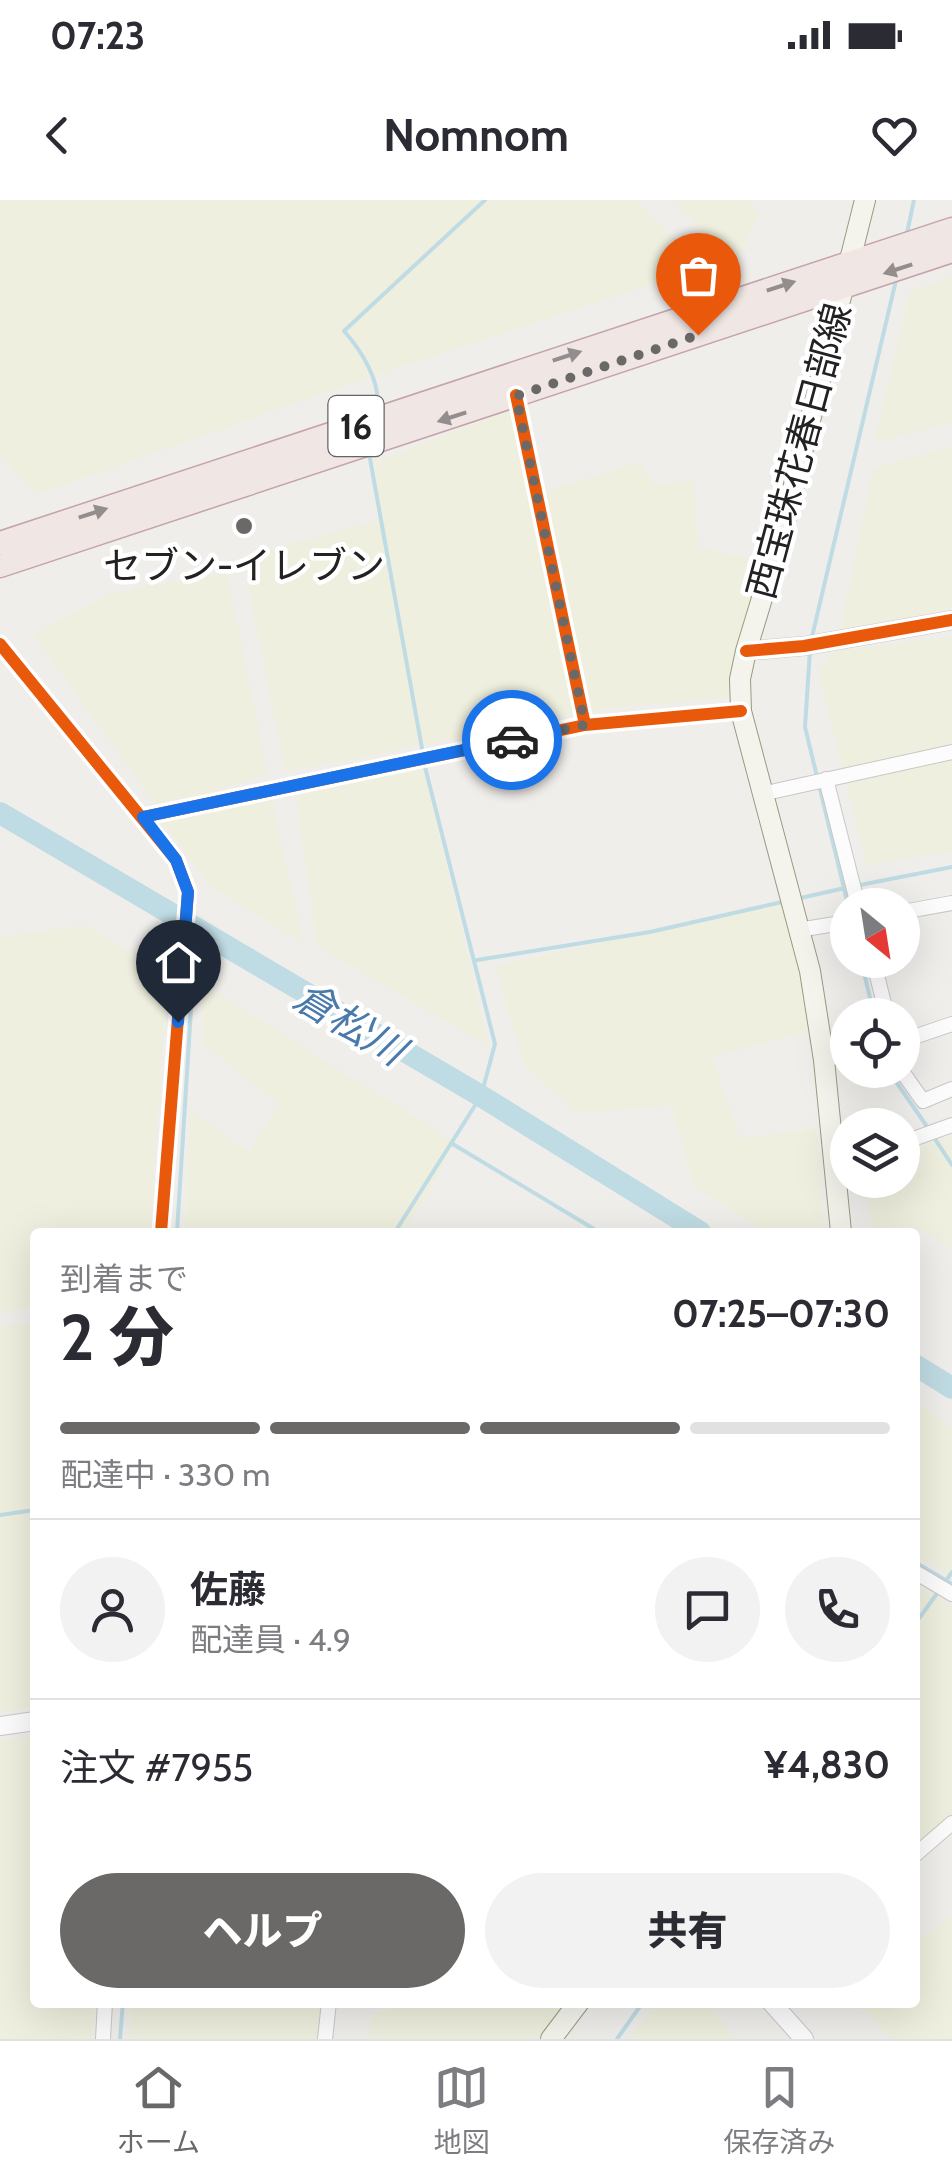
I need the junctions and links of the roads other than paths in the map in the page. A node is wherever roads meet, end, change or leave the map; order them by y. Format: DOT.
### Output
graph roads {
  1 [pos="865,200"];
  2 [pos="952,229"];
  3 [pos="952,251"];
  4 [pos="850,263"];
  5 [pos="844,287"];
  6 [pos="516,396"];
  7 [pos="0,544"];
  8 [pos="0,566"];
  9 [pos="952,620"];
  10 [pos="0,644"];
  11 [pos="746,651"];
  12 [pos="742,712"];
  13 [pos="585,725"];
  14 [pos="952,752"];
  15 [pos="826,780"];
  16 [pos="766,793"];
  17 [pos="143,817"];
  18 [pos="854,888"];
  19 [pos="952,903"];
  20 [pos="920,909"];
  21 [pos="830,925"];
  22 [pos="798,930"];
  23 [pos="952,1024"];
  24 [pos="920,1034"];
  25 [pos="830,1058"];
  26 [pos="824,1060"];
  27 [pos="914,1088"];
  28 [pos="952,1089"];
  29 [pos="831,1108"];
  30 [pos="952,1125"];
  31 [pos="920,1137"];
  32 [pos="841,1198"];
  33 [pos="160,1228"];
  34 [pos="841,1228"];
  35 [pos="920,1575"];
  36 [pos="952,1594"];
  37 [pos="30,1722"];
  38 [pos="0,1726"];
  39 [pos="952,1823"];
  40 [pos="920,1851"];
  41 [pos="105,2008"];
  42 [pos="328,2008"];
  43 [pos="575,2008"];
  44 [pos="776,2008"];
  45 [pos="103,2039"];
  46 [pos="326,2039"];
  47 [pos="550,2039"];
  48 [pos="804,2039"];
  1 -- 4 [label="main road, 西宝珠花春日部線"];
  2 -- 4 [label="highway, 16"];
  3 -- 5 [label="highway, 16, one-way"];
  4 -- 5 [label="main road, 西宝珠花春日部線"];
  7 -- 4 [label="highway, 16, one-way"];
  5 -- 6 [label="highway, 16"];
  5 -- 11 [label="main road, 西宝珠花春日部線"];
  6 -- 8 [label="highway, 16, one-way"];
  6 -- 13 [label="street"];
  9 -- 11 [label="street"];
  10 -- 17 [label="street"];
  11 -- 12 [label="main road, 西宝珠花春日部線"];
  12 -- 13 [label="street"];
  12 -- 16 [label="main road, 西宝珠花春日部線"];
  13 -- 17 [label="street"];
  14 -- 15 [label="street"];
  15 -- 16 [label="street"];
  15 -- 18 [label="street"];
  16 -- 22 [label="main road, 西宝珠花春日部線"];
  17 -- 33 [label="street"];
  19 -- 20 [label="street"];
  21 -- 22 [label="street"];
  22 -- 26 [label="main road, 西宝珠花春日部線"];
  23 -- 24 [label="street"];
  25 -- 26 [label="street"];
  26 -- 29 [label="main road, 西宝珠花春日部線"];
  27 -- 28 [label="street"];
  30 -- 31 [label="street"];
  32 -- 34 [label="main road, 西宝珠花春日部線"];
  35 -- 36 [label="street"];
  37 -- 38 [label="street"];
  39 -- 40 [label="street"];
  41 -- 45 [label="street"];
  42 -- 46 [label="street"];
  43 -- 47 [label="main road"];
  44 -- 48 [label="street"];
}
